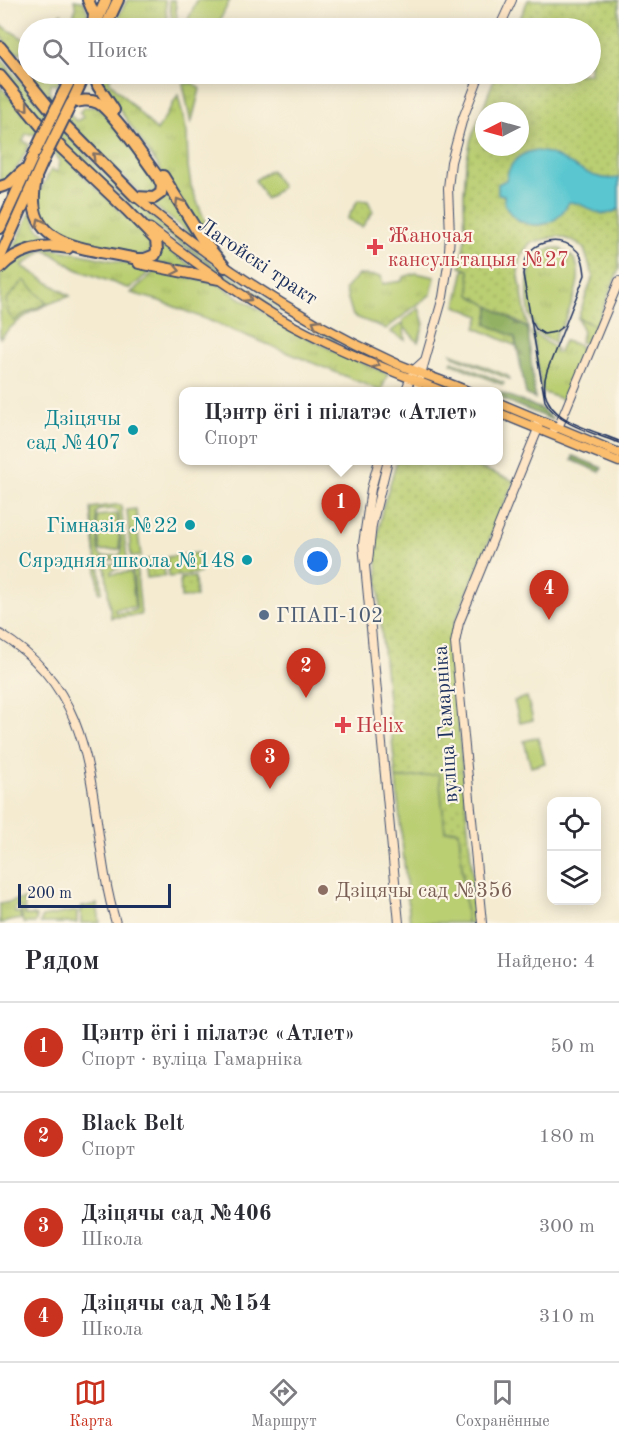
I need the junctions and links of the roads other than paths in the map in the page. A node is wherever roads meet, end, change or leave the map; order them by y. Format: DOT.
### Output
graph roads {
  1 [pos="88,0"];
  2 [pos="106,0"];
  3 [pos="118,0"];
  4 [pos="512,0"];
  5 [pos="94,18"];
  6 [pos="98,18"];
  7 [pos="110,18"];
  8 [pos="504,18"];
  9 [pos="0,47"];
  10 [pos="18,69"];
  11 [pos="0,76"];
  12 [pos="30,84"];
  13 [pos="68,84"];
  14 [pos="80,84"];
  15 [pos="97,84"];
  16 [pos="476,84"];
  17 [pos="71,104"];
  18 [pos="37,158"];
  19 [pos="36,179"];
  20 [pos="0,187"];
  21 [pos="136,197"];
  22 [pos="127,210"];
  23 [pos="0,228"];
  24 [pos="0,256"];
  25 [pos="225,267"];
  26 [pos="0,268"];
  27 [pos="219,279"];
  28 [pos="619,281"];
  29 [pos="417,376"];
  30 [pos="409,387"];
  31 [pos="416,387"];
  32 [pos="436,387"];
  33 [pos="453,387"];
  34 [pos="503,405"];
  35 [pos="503,415"];
  36 [pos="537,419"];
  37 [pos="558,428"];
  38 [pos="538,429"];
  39 [pos="619,453"];
  40 [pos="619,462"];
  41 [pos="378,465"];
  42 [pos="387,465"];
  43 [pos="366,580"];
  44 [pos="0,634"];
  45 [pos="116,923"];
  46 [pos="399,923"];
  47 [pos="482,923"];
  1 -- 5 [label="highway"];
  2 -- 6 [label="highway"];
  3 -- 7 [label="highway"];
  4 -- 8 [label="main road"];
  10 -- 9 [label="highway, Лагойскі тракт, one-way"];
  11 -- 22 [label="highway, Лагойскі тракт, one-way"];
  21 -- 12 [label="highway, Лагойскі тракт, one-way"];
  13 -- 18 [label="highway, bridge"];
  14 -- 17 [label="highway"];
  25 -- 15 [label="highway, one-way"];
  16 -- 29 [label="main road"];
  17 -- 18 [label="highway, bridge"];
  17 -- 21 [label="highway"];
  18 -- 19 [label="highway"];
  18 -- 20 [label="highway"];
  18 -- 23 [label="highway"];
  22 -- 19 [label="highway, one-way"];
  19 -- 24 [label="highway"];
  21 -- 25 [label="main road, Лагойскі тракт"];
  22 -- 27 [label="main road, Лагойскі тракт"];
  29 -- 25 [label="main road, Лагойскі тракт, one-way"];
  26 -- 27 [label="highway, one-way"];
  27 -- 29 [label="main road, Лагойскі тракт, one-way"];
  28 -- 37 [label="main road"];
  29 -- 30 [label="main road"];
  29 -- 31 [label="main road"];
  29 -- 32 [label="main road, Лагойскі тракт"];
  29 -- 33 [label="main road, Лагойскі тракт"];
  34 -- 36 [label="main road"];
  35 -- 38 [label="main road"];
  36 -- 37 [label="main road"];
  36 -- 38 [label="main road"];
  37 -- 38 [label="main road"];
  37 -- 39 [label="main road"];
  38 -- 40 [label="main road"];
  38 -- 47 [label="main road, вуліца Гамарніка"];
  41 -- 43 [label="main road"];
  42 -- 43 [label="main road"];
  43 -- 46 [label="main road"];
  44 -- 45 [label="main road"];
}
